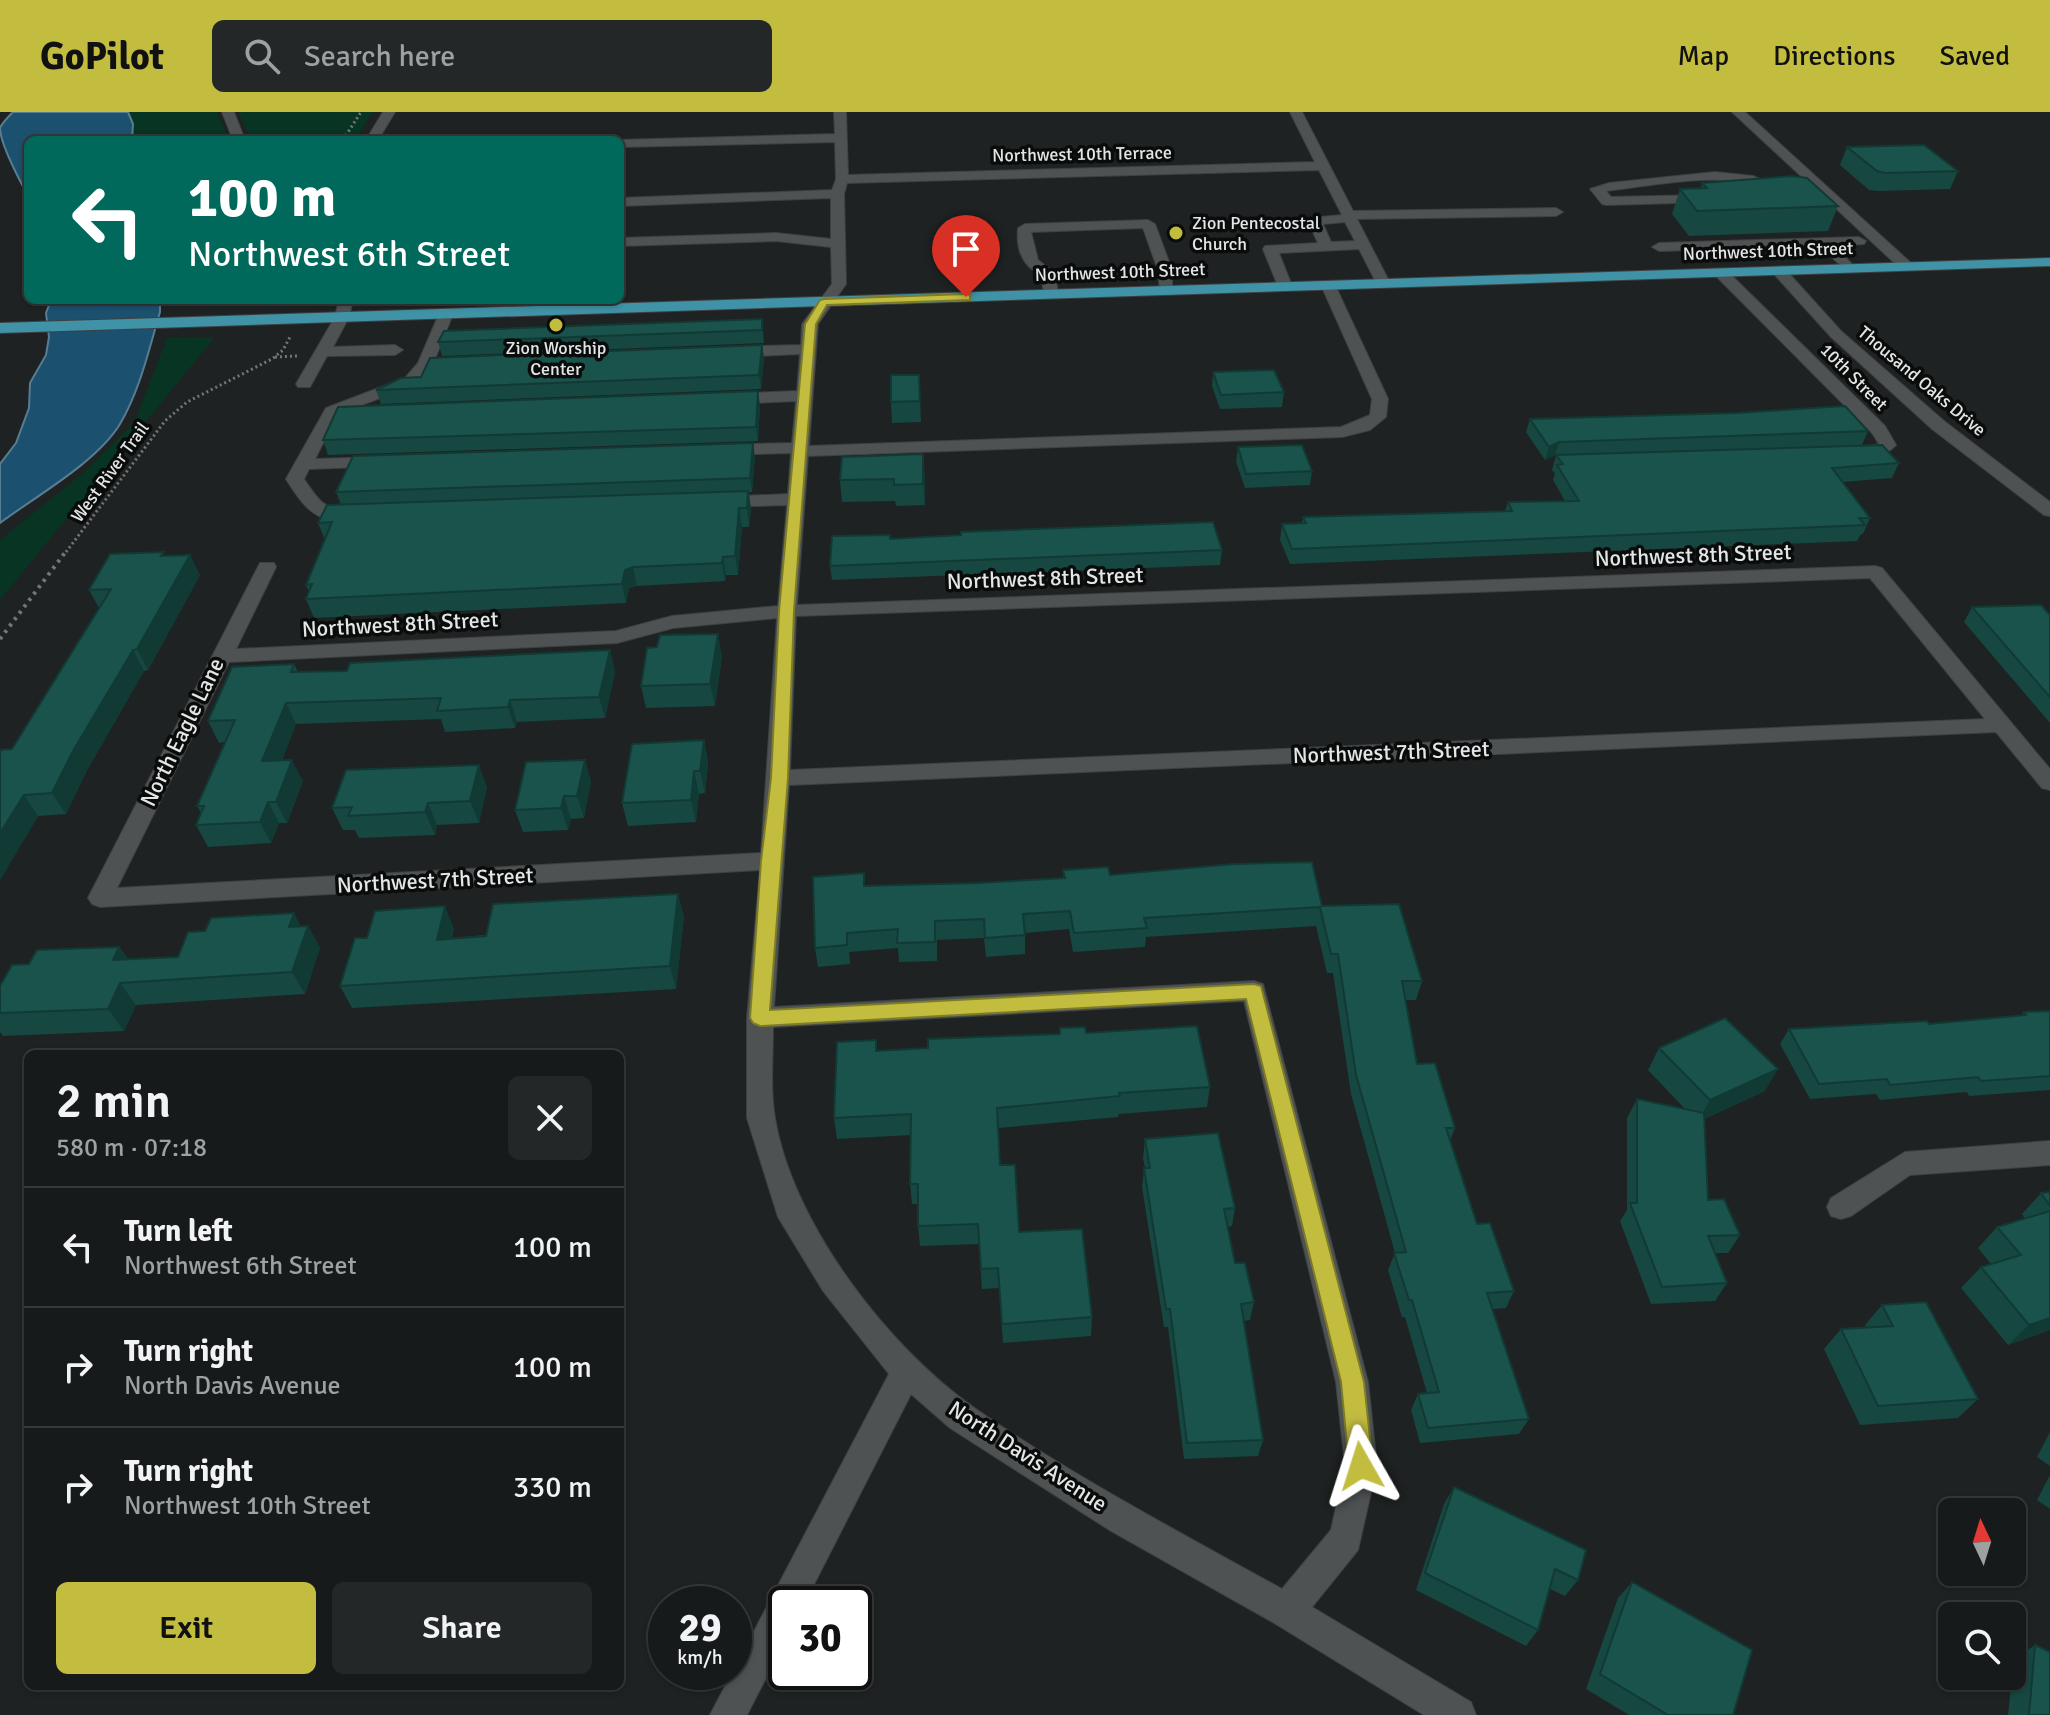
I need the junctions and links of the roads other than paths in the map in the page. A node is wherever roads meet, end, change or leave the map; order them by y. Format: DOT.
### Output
graph roads {
  1 [pos="228,112"];
  2 [pos="389,112"];
  3 [pos="1296,112"];
  4 [pos="1738,112"];
  5 [pos="840,125"];
  6 [pos="237,136"];
  7 [pos="374,136"];
  8 [pos="624,143"];
  9 [pos="1324,166"];
  10 [pos="839,186"];
  11 [pos="1783,193"];
  12 [pos="1744,195"];
  13 [pos="1798,197"];
  14 [pos="1725,198"];
  15 [pos="1813,200"];
  16 [pos="624,202"];
  17 [pos="1835,202"];
  18 [pos="1556,212"];
  19 [pos="1349,217"];
  20 [pos="1859,241"];
  21 [pos="624,242"];
  22 [pos="1822,242"];
  23 [pos="838,243"];
  24 [pos="1363,245"];
  25 [pos="1326,246"];
  26 [pos="2050,262"];
  27 [pos="1906,266"];
  28 [pos="1849,268"];
  29 [pos="1779,271"];
  30 [pos="1721,273"];
  31 [pos="1680,274"];
  32 [pos="1383,283"];
  33 [pos="1328,285"];
  34 [pos="1285,286"];
  35 [pos="1167,291"];
  36 [pos="1051,294"];
  37 [pos="824,302"];
  38 [pos="345,304"];
  39 [pos="446,314"];
  40 [pos="342,317"];
  41 [pos="0,328"];
  42 [pos="808,349"];
  43 [pos="395,350"];
  44 [pos="322,352"];
  45 [pos="713,353"];
  46 [pos="304,384"];
  47 [pos="805,396"];
  48 [pos="710,399"];
  49 [pos="377,412"];
  50 [pos="330,414"];
  51 [pos="800,450"];
  52 [pos="707,451"];
  53 [pos="1840,455"];
  54 [pos="396,461"];
  55 [pos="303,464"];
  56 [pos="796,499"];
  57 [pos="701,503"];
  58 [pos="2050,511"];
  59 [pos="367,516"];
  60 [pos="267,567"];
  61 [pos="787,611"];
  62 [pos="220,656"];
  63 [pos="2002,725"];
  64 [pos="779,778"];
  65 [pos="2050,783"];
  66 [pos="770,861"];
  67 [pos="100,898"];
  68 [pos="760,1018"];
  69 [pos="2050,1153"];
  70 [pos="1841,1207"];
  71 [pos="907,1370"];
  72 [pos="1286,1611"];
  73 [pos="728,1715"];
  74 [pos="1458,1715"];
  1 -- 6 [label="street"];
  2 -- 7 [label="street"];
  3 -- 9 [label="street"];
  4 -- 17 [label="street"];
  5 -- 8 [label="street"];
  5 -- 10 [label="street, North Davis Avenue"];
  9 -- 10 [label="street, Northwest 10th Terrace"];
  9 -- 19 [label="street"];
  10 -- 16 [label="street, Northwest 10th Terrace"];
  10 -- 23 [label="street, North Davis Avenue"];
  11 -- 12 [label="street"];
  11 -- 13 [label="street"];
  11 -- 14 [label="street"];
  15 -- 17 [label="street"];
  17 -- 27 [label="street"];
  18 -- 19 [label="street"];
  19 -- 24 [label="street"];
  19 -- 25 [label="street"];
  20 -- 22 [label="street"];
  21 -- 23 [label="street"];
  22 -- 28 [label="street"];
  22 -- 31 [label="street"];
  23 -- 37 [label="street, North Davis Avenue"];
  24 -- 25 [label="street"];
  24 -- 32 [label="street"];
  25 -- 34 [label="street"];
  26 -- 27 [label="main road, Northwest 10th Street"];
  27 -- 28 [label="main road, Northwest 10th Street"];
  28 -- 29 [label="main road, Northwest 10th Street"];
  29 -- 30 [label="main road, Northwest 10th Street"];
  29 -- 58 [label="street, Thousand Oaks Drive"];
  30 -- 31 [label="main road, Northwest 10th Street"];
  30 -- 53 [label="street, 10th Street"];
  31 -- 32 [label="main road, Northwest 10th Street"];
  32 -- 33 [label="main road, Northwest 10th Street"];
  33 -- 34 [label="main road, Northwest 10th Street"];
  33 -- 51 [label="street"];
  34 -- 35 [label="main road, Northwest 10th Street"];
  35 -- 36 [label="main road, Northwest 10th Street"];
  35 -- 36 [label="street"];
  36 -- 37 [label="main road, Northwest 10th Street"];
  37 -- 39 [label="main road, Northwest 10th Street"];
  37 -- 42 [label="street, North Davis Avenue"];
  38 -- 40 [label="street"];
  39 -- 40 [label="main road, Northwest 10th Street"];
  39 -- 50 [label="street"];
  40 -- 41 [label="main road, Northwest 10th Street"];
  40 -- 44 [label="street"];
  42 -- 45 [label="street"];
  42 -- 47 [label="street, North Davis Avenue"];
  43 -- 44 [label="street"];
  44 -- 46 [label="street"];
  47 -- 48 [label="street"];
  47 -- 51 [label="street, North Davis Avenue"];
  49 -- 50 [label="street"];
  50 -- 55 [label="street"];
  51 -- 52 [label="street"];
  51 -- 56 [label="street, North Davis Avenue"];
  54 -- 55 [label="street"];
  55 -- 59 [label="street"];
  56 -- 57 [label="street"];
  56 -- 61 [label="street, North Davis Avenue"];
  60 -- 62 [label="street, North Eagle Lane"];
  61 -- 62 [label="street, Northwest 8th Street"];
  61 -- 63 [label="street, Northwest 8th Street"];
  61 -- 64 [label="street, North Davis Avenue"];
  62 -- 67 [label="street, North Eagle Lane"];
  63 -- 64 [label="street, Northwest 7th Street"];
  63 -- 65 [label="street"];
  64 -- 66 [label="street, North Davis Avenue"];
  66 -- 67 [label="street, Northwest 7th Street"];
  66 -- 68 [label="street, North Davis Avenue"];
  68 -- 71 [label="street, North Davis Avenue"];
  68 -- 72 [label="street"];
  69 -- 70 [label="street"];
  71 -- 72 [label="street, North Davis Avenue"];
  71 -- 73 [label="street"];
  72 -- 74 [label="street, North Davis Avenue"];
}
